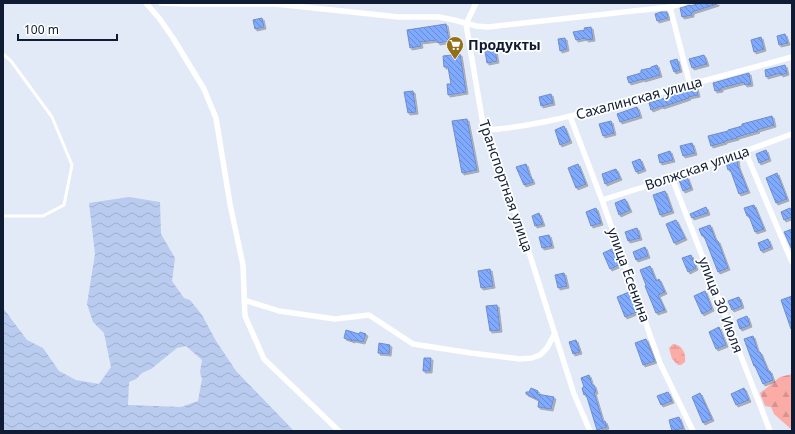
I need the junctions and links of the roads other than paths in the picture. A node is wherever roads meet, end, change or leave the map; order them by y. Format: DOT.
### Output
graph roads {
  1 [pos="146,3"];
  2 [pos="161,3"];
  3 [pos="476,3"];
  4 [pos="684,3"];
  5 [pos="670,7"];
  6 [pos="466,24"];
  7 [pos="3,54"];
  8 [pos="792,57"];
  9 [pos="690,85"];
  10 [pos="570,116"];
  11 [pos="484,130"];
  12 [pos="792,134"];
  13 [pos="745,151"];
  14 [pos="672,178"];
  15 [pos="602,200"];
  16 [pos="3,216"];
  17 [pos="792,262"];
  18 [pos="244,300"];
  19 [pos="554,333"];
  20 [pos="339,431"];
  21 [pos="590,431"];
  22 [pos="693,431"];
  23 [pos="770,431"];
  1 -- 18 [label="street"];
  2 -- 6 [label="street"];
  3 -- 6 [label="street"];
  4 -- 5 [label="street"];
  5 -- 6 [label="street"];
  5 -- 9 [label="street"];
  6 -- 11 [label="street, Транспортная улица"];
  7 -- 16 [label="lane"];
  8 -- 9 [label="street, Сахалинская улица"];
  9 -- 10 [label="street, Сахалинская улица"];
  10 -- 11 [label="street, Сахалинская улица"];
  10 -- 15 [label="street, улица Есенина"];
  11 -- 19 [label="street, Транспортная улица"];
  12 -- 13 [label="street, Волжская улица"];
  13 -- 14 [label="street, Волжская улица"];
  13 -- 17 [label="street"];
  14 -- 15 [label="street, Волжская улица"];
  14 -- 23 [label="street, улица 30 Июля"];
  15 -- 22 [label="street, улица Есенина"];
  18 -- 19 [label="street"];
  18 -- 20 [label="street"];
  19 -- 21 [label="street, Транспортная улица"];
}
